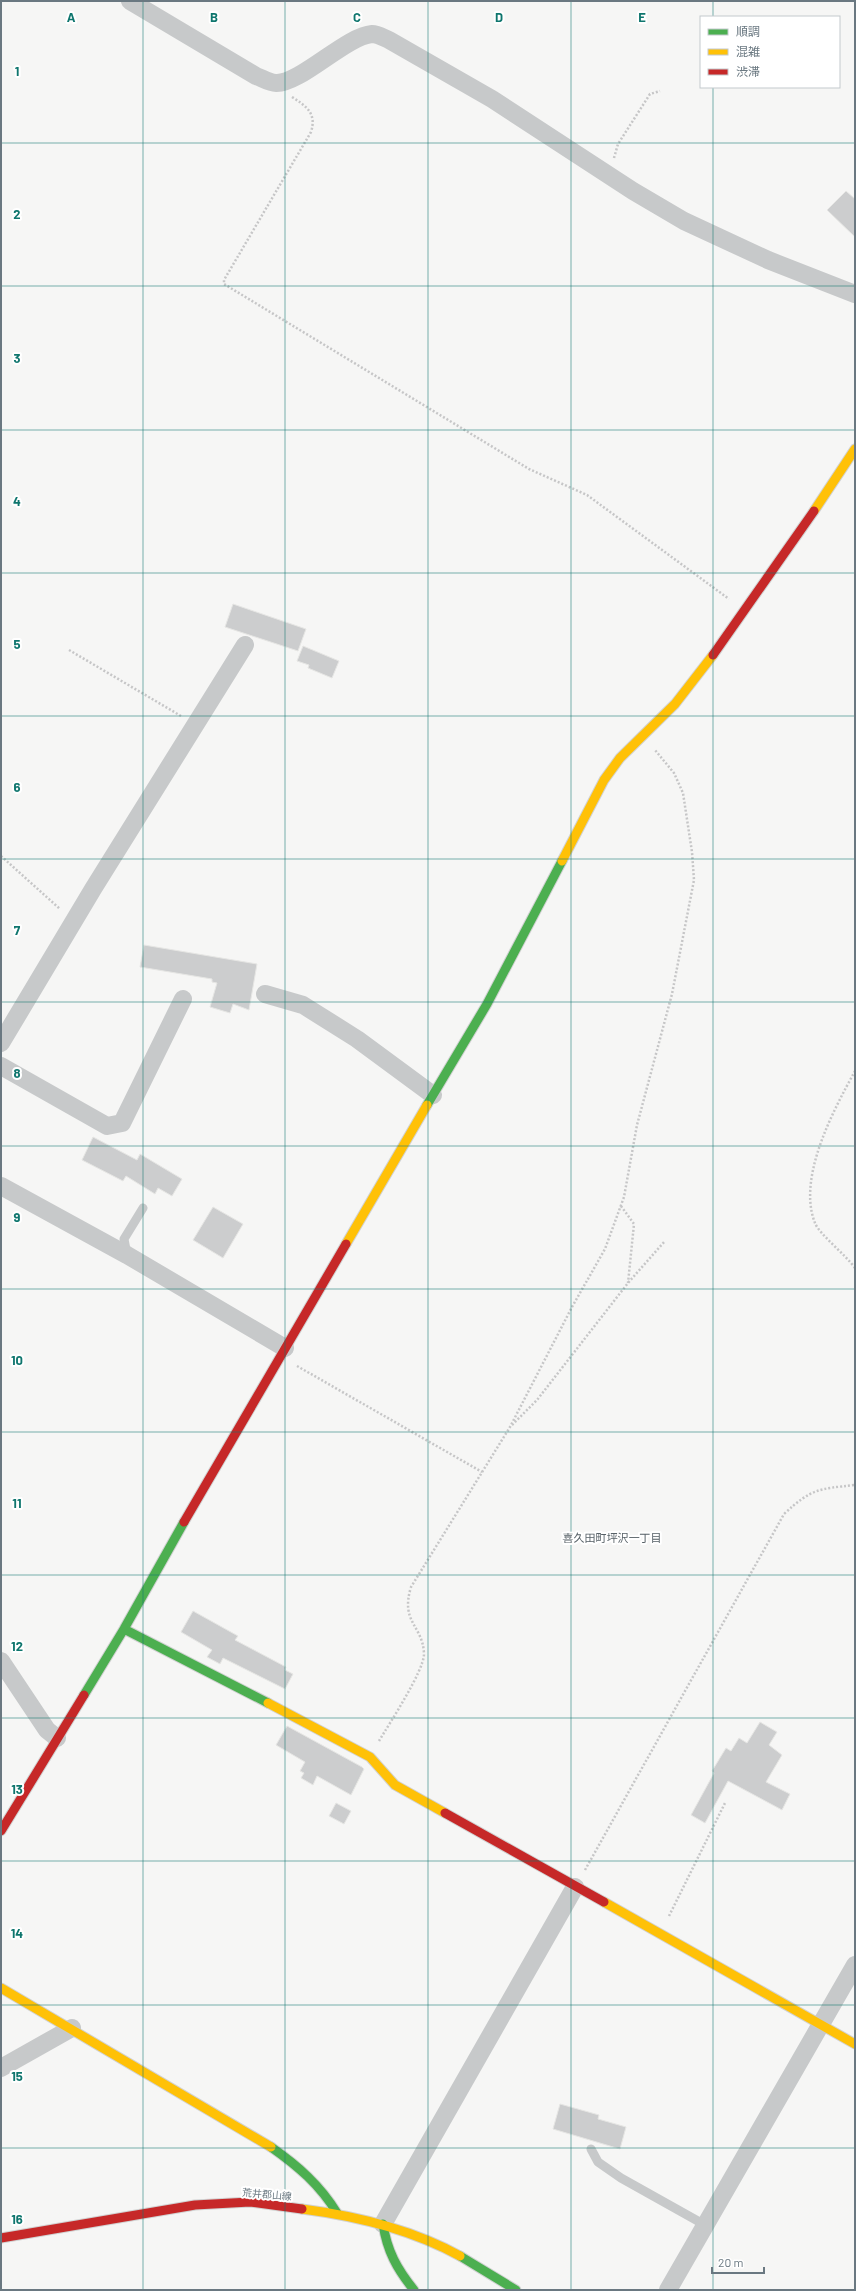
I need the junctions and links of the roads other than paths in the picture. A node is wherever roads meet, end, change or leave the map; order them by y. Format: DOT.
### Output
graph roads {
  1 [pos="130,1"];
  2 [pos="855,294"];
  3 [pos="855,449"];
  4 [pos="245,645"];
  5 [pos="265,994"];
  6 [pos="183,998"];
  7 [pos="1,1044"];
  8 [pos="1,1066"];
  9 [pos="433,1095"];
  10 [pos="1,1186"];
  11 [pos="144,1208"];
  12 [pos="127,1255"];
  13 [pos="283,1352"];
  14 [pos="124,1629"];
  15 [pos="1,1661"];
  16 [pos="58,1738"];
  17 [pos="1,1831"];
  18 [pos="575,1887"];
  19 [pos="855,1965"];
  20 [pos="1,1988"];
  21 [pos="821,2025"];
  22 [pos="72,2028"];
  23 [pos="855,2044"];
  24 [pos="1,2068"];
  25 [pos="591,2149"];
  26 [pos="337,2213"];
  27 [pos="383,2224"];
  28 [pos="705,2225"];
  29 [pos="1,2238"];
  30 [pos="414,2290"];
  31 [pos="516,2290"];
  32 [pos="668,2290"];
  1 -- 2 [label="street"];
  3 -- 9 [label="street"];
  4 -- 7 [label="street"];
  5 -- 9 [label="street"];
  6 -- 8 [label="street"];
  9 -- 13 [label="street"];
  10 -- 12 [label="street"];
  11 -- 12 [label="lane"];
  12 -- 13 [label="street"];
  13 -- 14 [label="street"];
  14 -- 16 [label="street"];
  14 -- 18 [label="street"];
  15 -- 16 [label="street"];
  16 -- 17 [label="street"];
  18 -- 21 [label="street"];
  18 -- 27 [label="street"];
  19 -- 21 [label="street"];
  20 -- 22 [label="street"];
  21 -- 23 [label="street"];
  21 -- 28 [label="street"];
  22 -- 24 [label="street"];
  22 -- 26 [label="street"];
  25 -- 28 [label="lane"];
  26 -- 27 [label="street, 荒井郡山線"];
  26 -- 29 [label="street, 荒井郡山線"];
  27 -- 30 [label="street"];
  27 -- 31 [label="street, 荒井郡山線"];
  28 -- 32 [label="street"];
}
